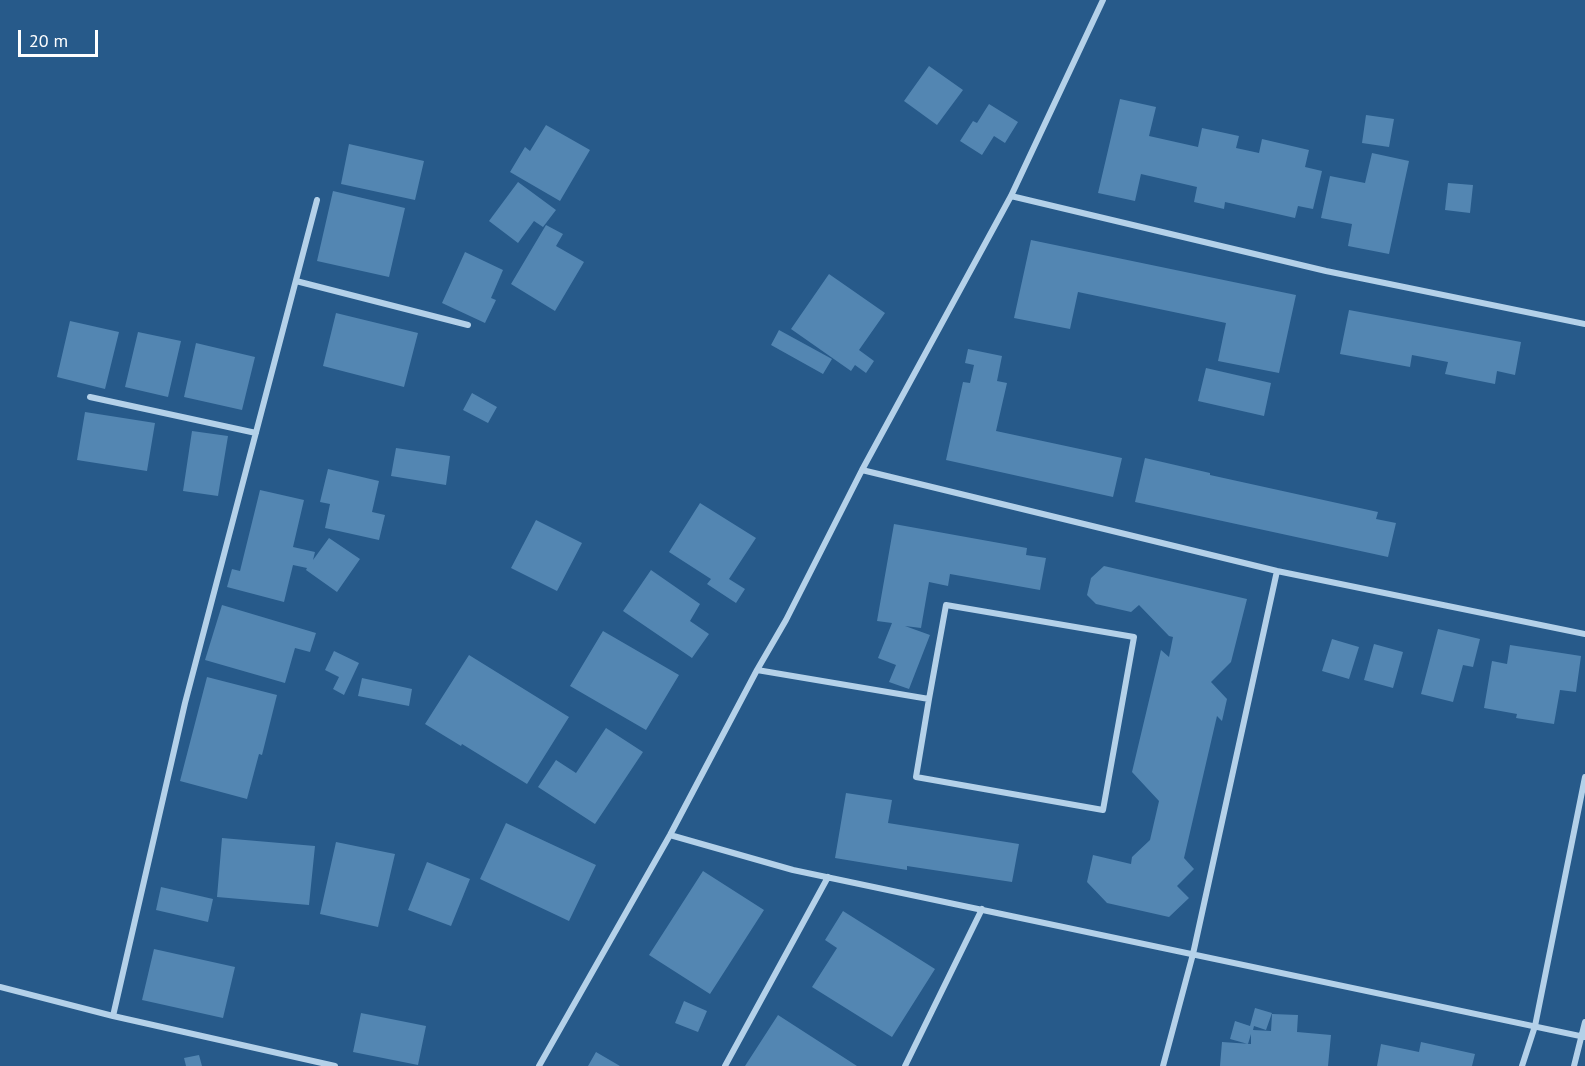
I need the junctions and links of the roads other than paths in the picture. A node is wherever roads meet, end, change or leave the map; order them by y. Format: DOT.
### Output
graph roads {
  1 [pos="1102,0"];
  2 [pos="1011,196"];
  3 [pos="317,200"];
  4 [pos="296,281"];
  5 [pos="1585,324"];
  6 [pos="468,325"];
  7 [pos="90,397"];
  8 [pos="256,433"];
  9 [pos="862,470"];
  10 [pos="1277,571"];
  11 [pos="1585,634"];
  12 [pos="757,670"];
  13 [pos="929,699"];
  14 [pos="1585,777"];
  15 [pos="670,835"];
  16 [pos="828,877"];
  17 [pos="982,909"];
  18 [pos="1193,954"];
  19 [pos="0,987"];
  20 [pos="113,1016"];
  21 [pos="1585,1022"];
  22 [pos="1535,1026"];
  23 [pos="1584,1036"];
  24 [pos="335,1066"];
  25 [pos="539,1066"];
  26 [pos="725,1066"];
  27 [pos="906,1066"];
  28 [pos="1163,1066"];
  29 [pos="1522,1066"];
  30 [pos="1574,1066"];
  1 -- 2 [label="street"];
  2 -- 5 [label="street"];
  2 -- 9 [label="street"];
  3 -- 4 [label="street"];
  4 -- 6 [label="street"];
  4 -- 8 [label="street"];
  7 -- 8 [label="street"];
  8 -- 20 [label="street"];
  9 -- 10 [label="street"];
  9 -- 12 [label="street"];
  10 -- 11 [label="street"];
  10 -- 18 [label="street"];
  12 -- 13 [label="street"];
  12 -- 15 [label="street"];
  13 -- 13 [label="street"];
  14 -- 22 [label="street"];
  15 -- 16 [label="street"];
  15 -- 25 [label="street"];
  16 -- 17 [label="street"];
  16 -- 26 [label="street"];
  17 -- 18 [label="street"];
  17 -- 27 [label="street"];
  18 -- 22 [label="street"];
  18 -- 28 [label="street"];
  19 -- 20 [label="street"];
  20 -- 24 [label="street"];
  21 -- 23 [label="street"];
  22 -- 23 [label="street"];
  22 -- 29 [label="street"];
  23 -- 30 [label="street"];
}
